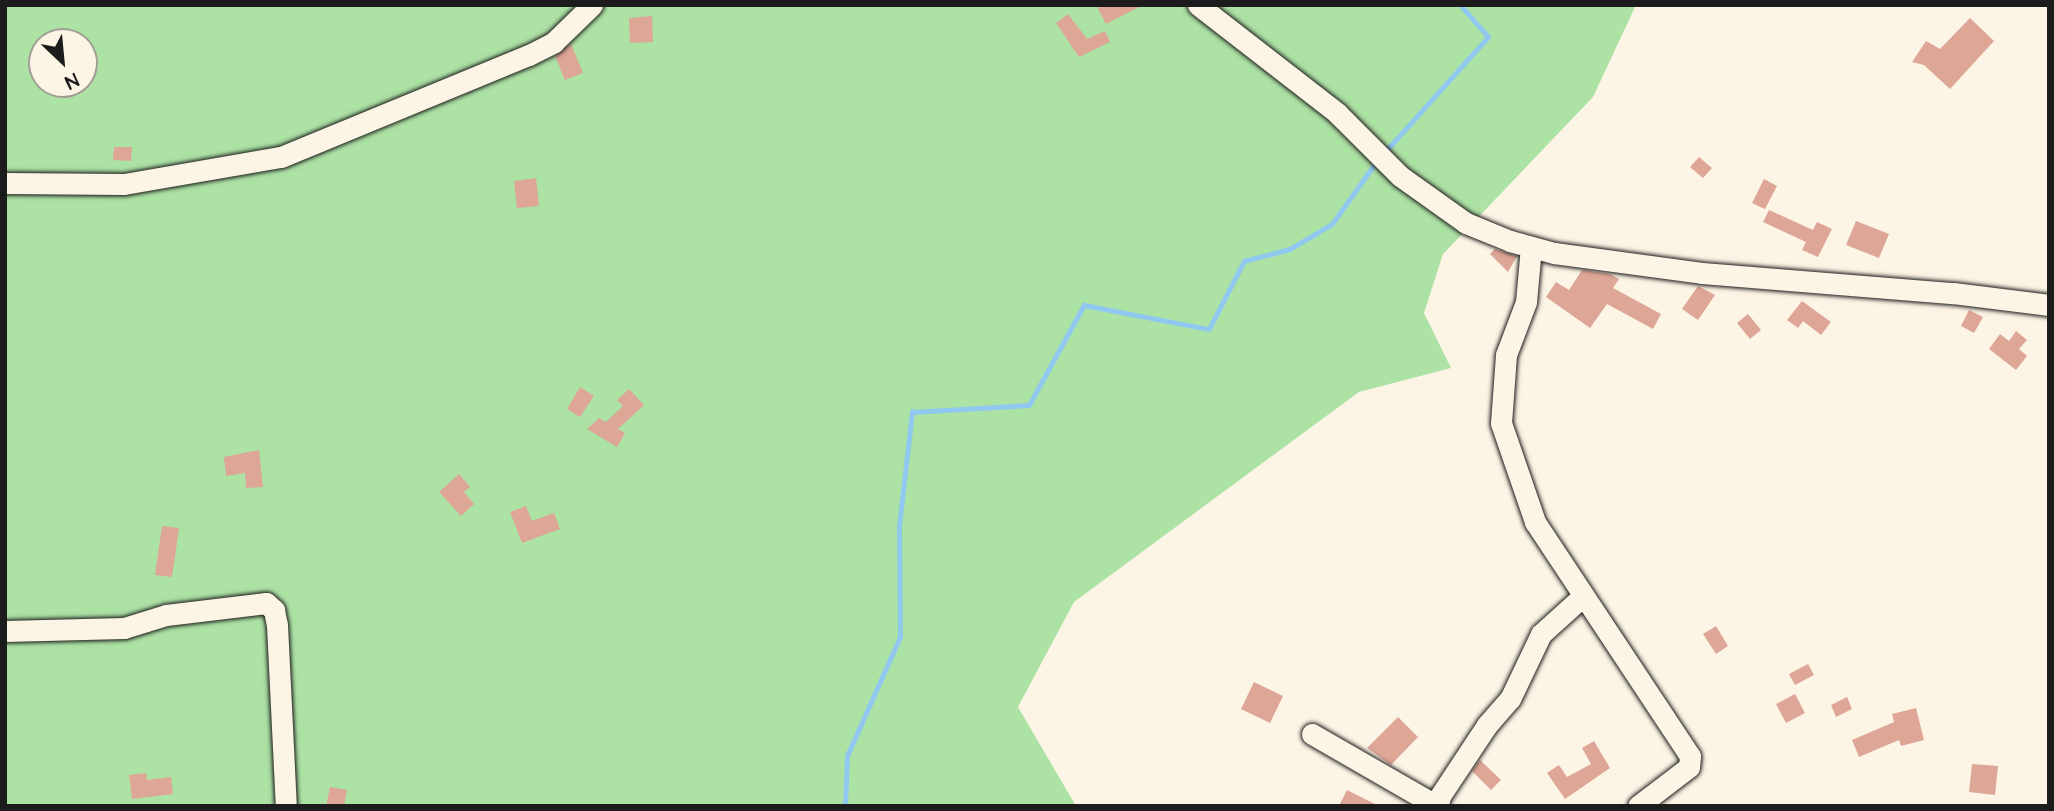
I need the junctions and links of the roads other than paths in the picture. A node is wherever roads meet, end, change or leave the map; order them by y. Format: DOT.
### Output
graph roads {
  1 [pos="592,5"];
  2 [pos="1198,5"];
  3 [pos="5,183"];
  4 [pos="1531,247"];
  5 [pos="2049,306"];
  6 [pos="1583,596"];
  7 [pos="5,631"];
  8 [pos="1312,734"];
  9 [pos="286,806"];
  10 [pos="1438,806"];
  11 [pos="1638,806"];
  1 -- 3 [label="street"];
  2 -- 4 [label="street"];
  4 -- 5 [label="street"];
  4 -- 6 [label="street"];
  6 -- 10 [label="street"];
  6 -- 11 [label="street"];
  7 -- 9 [label="street"];
  8 -- 10 [label="street"];
}
